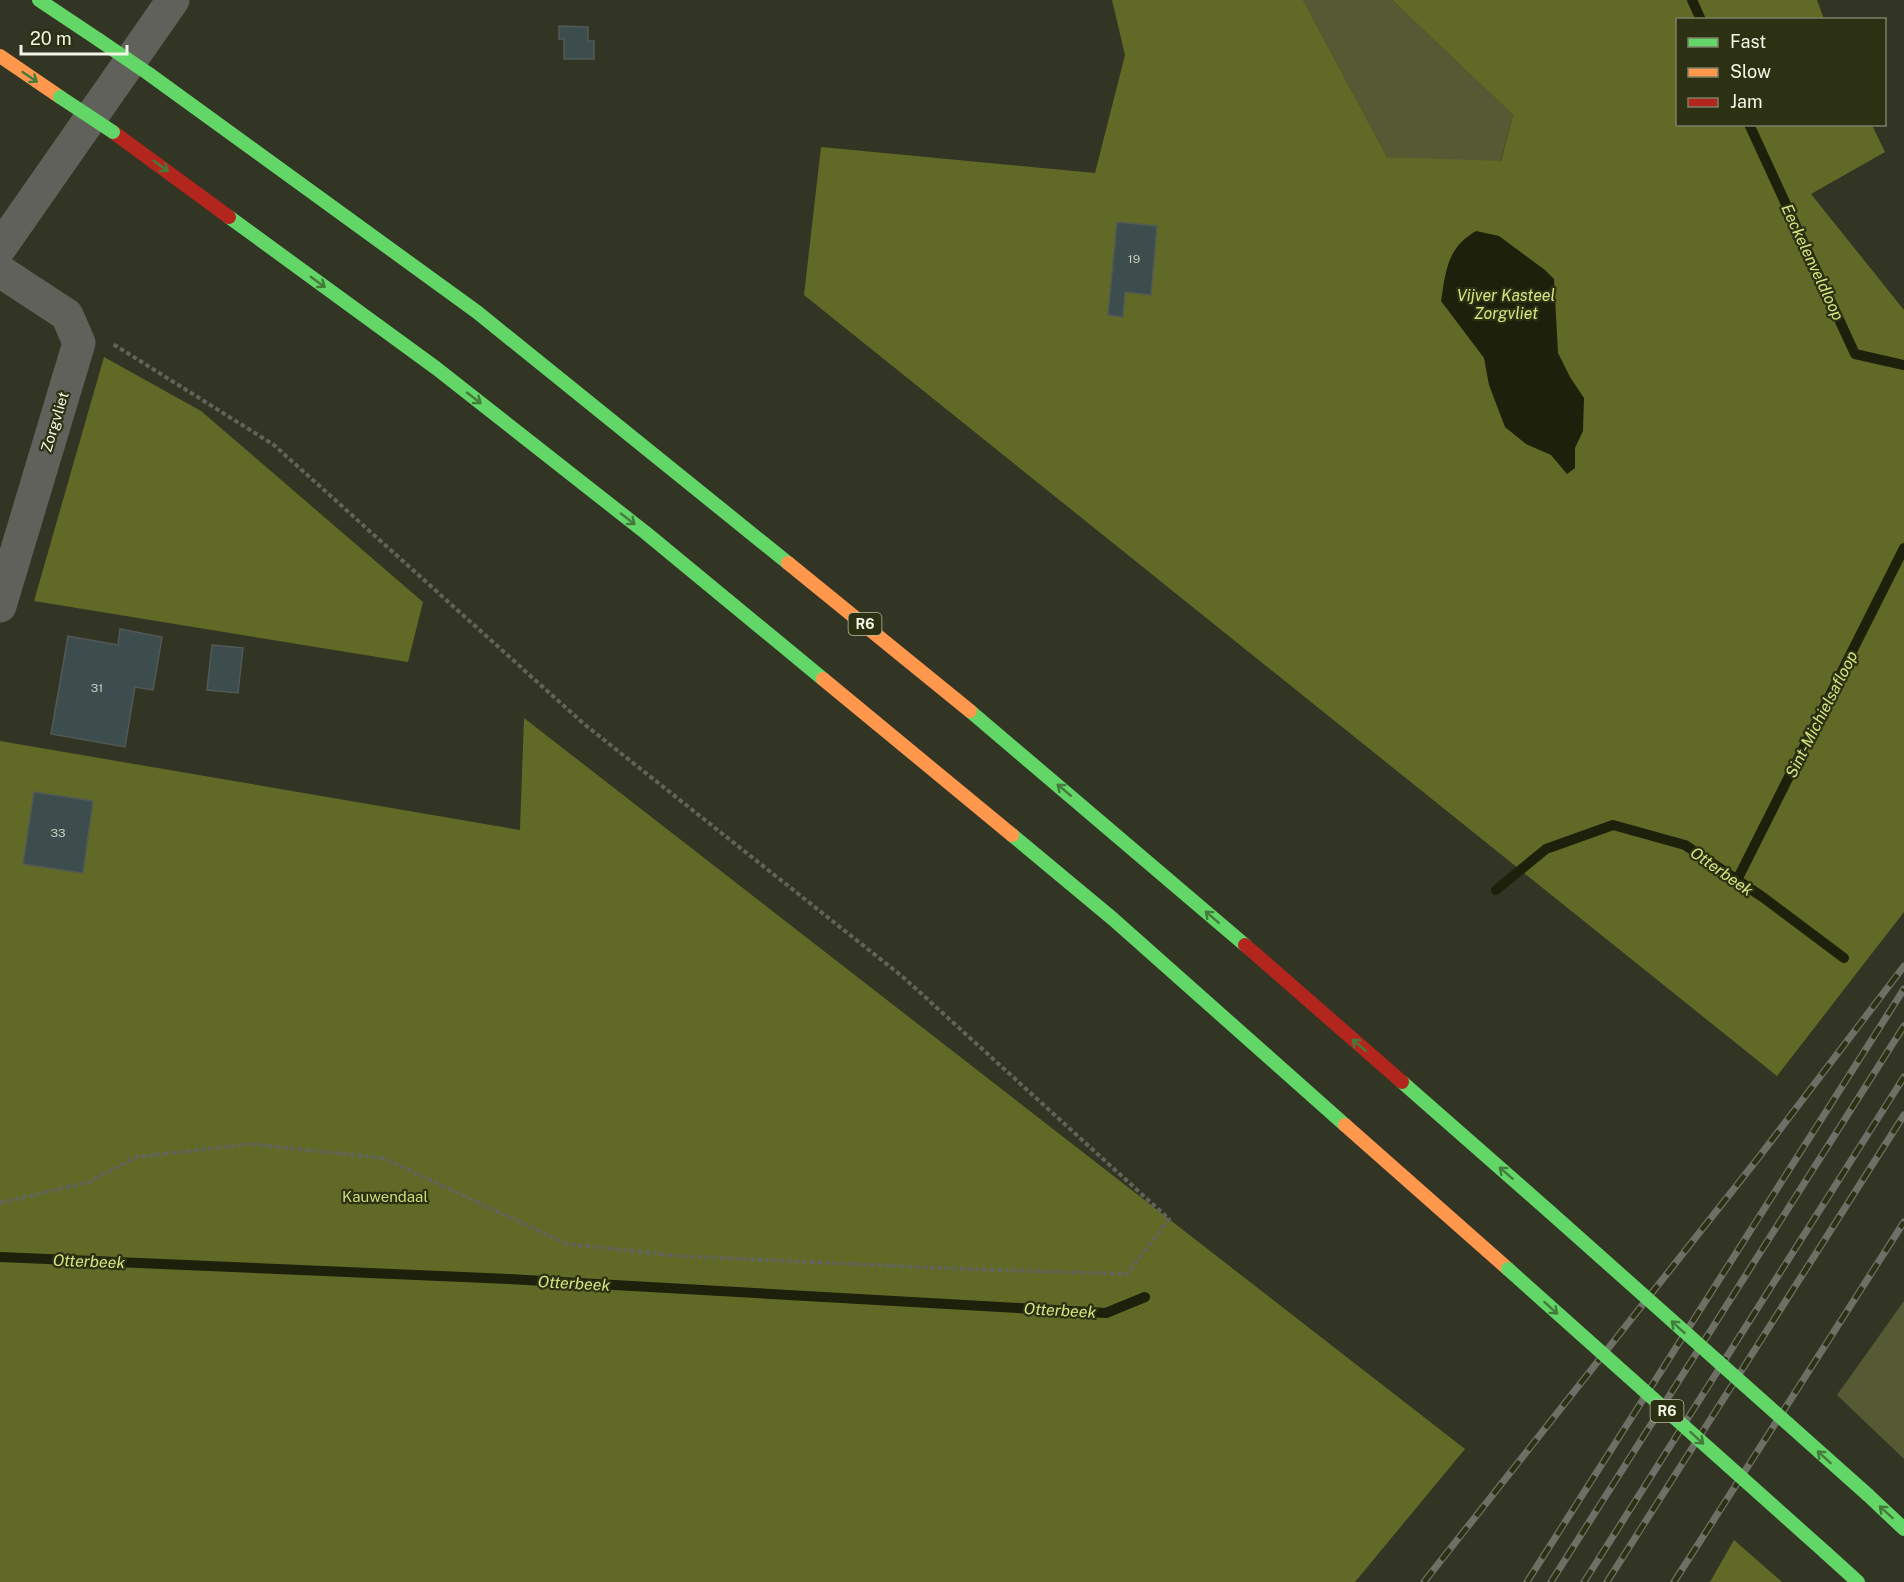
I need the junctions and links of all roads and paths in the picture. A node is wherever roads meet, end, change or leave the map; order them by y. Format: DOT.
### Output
graph roads {
  1 [pos="39,0"];
  2 [pos="173,0"];
  3 [pos="0,56"];
  4 [pos="0,248"];
  5 [pos="0,271"];
  6 [pos="67,315"];
  7 [pos="0,606"];
  8 [pos="0,1203"];
  9 [pos="1904,1529"];
  10 [pos="1858,1582"];
  9 -- 1 [label="highway, R6, one-way, bridge"];
  2 -- 4 [label="street"];
  3 -- 10 [label="highway, R6, one-way, bridge"];
  5 -- 6 [label="street"];
  6 -- 7 [label="street, Zorgvliet"];
  6 -- 8 [label="path"];
}
